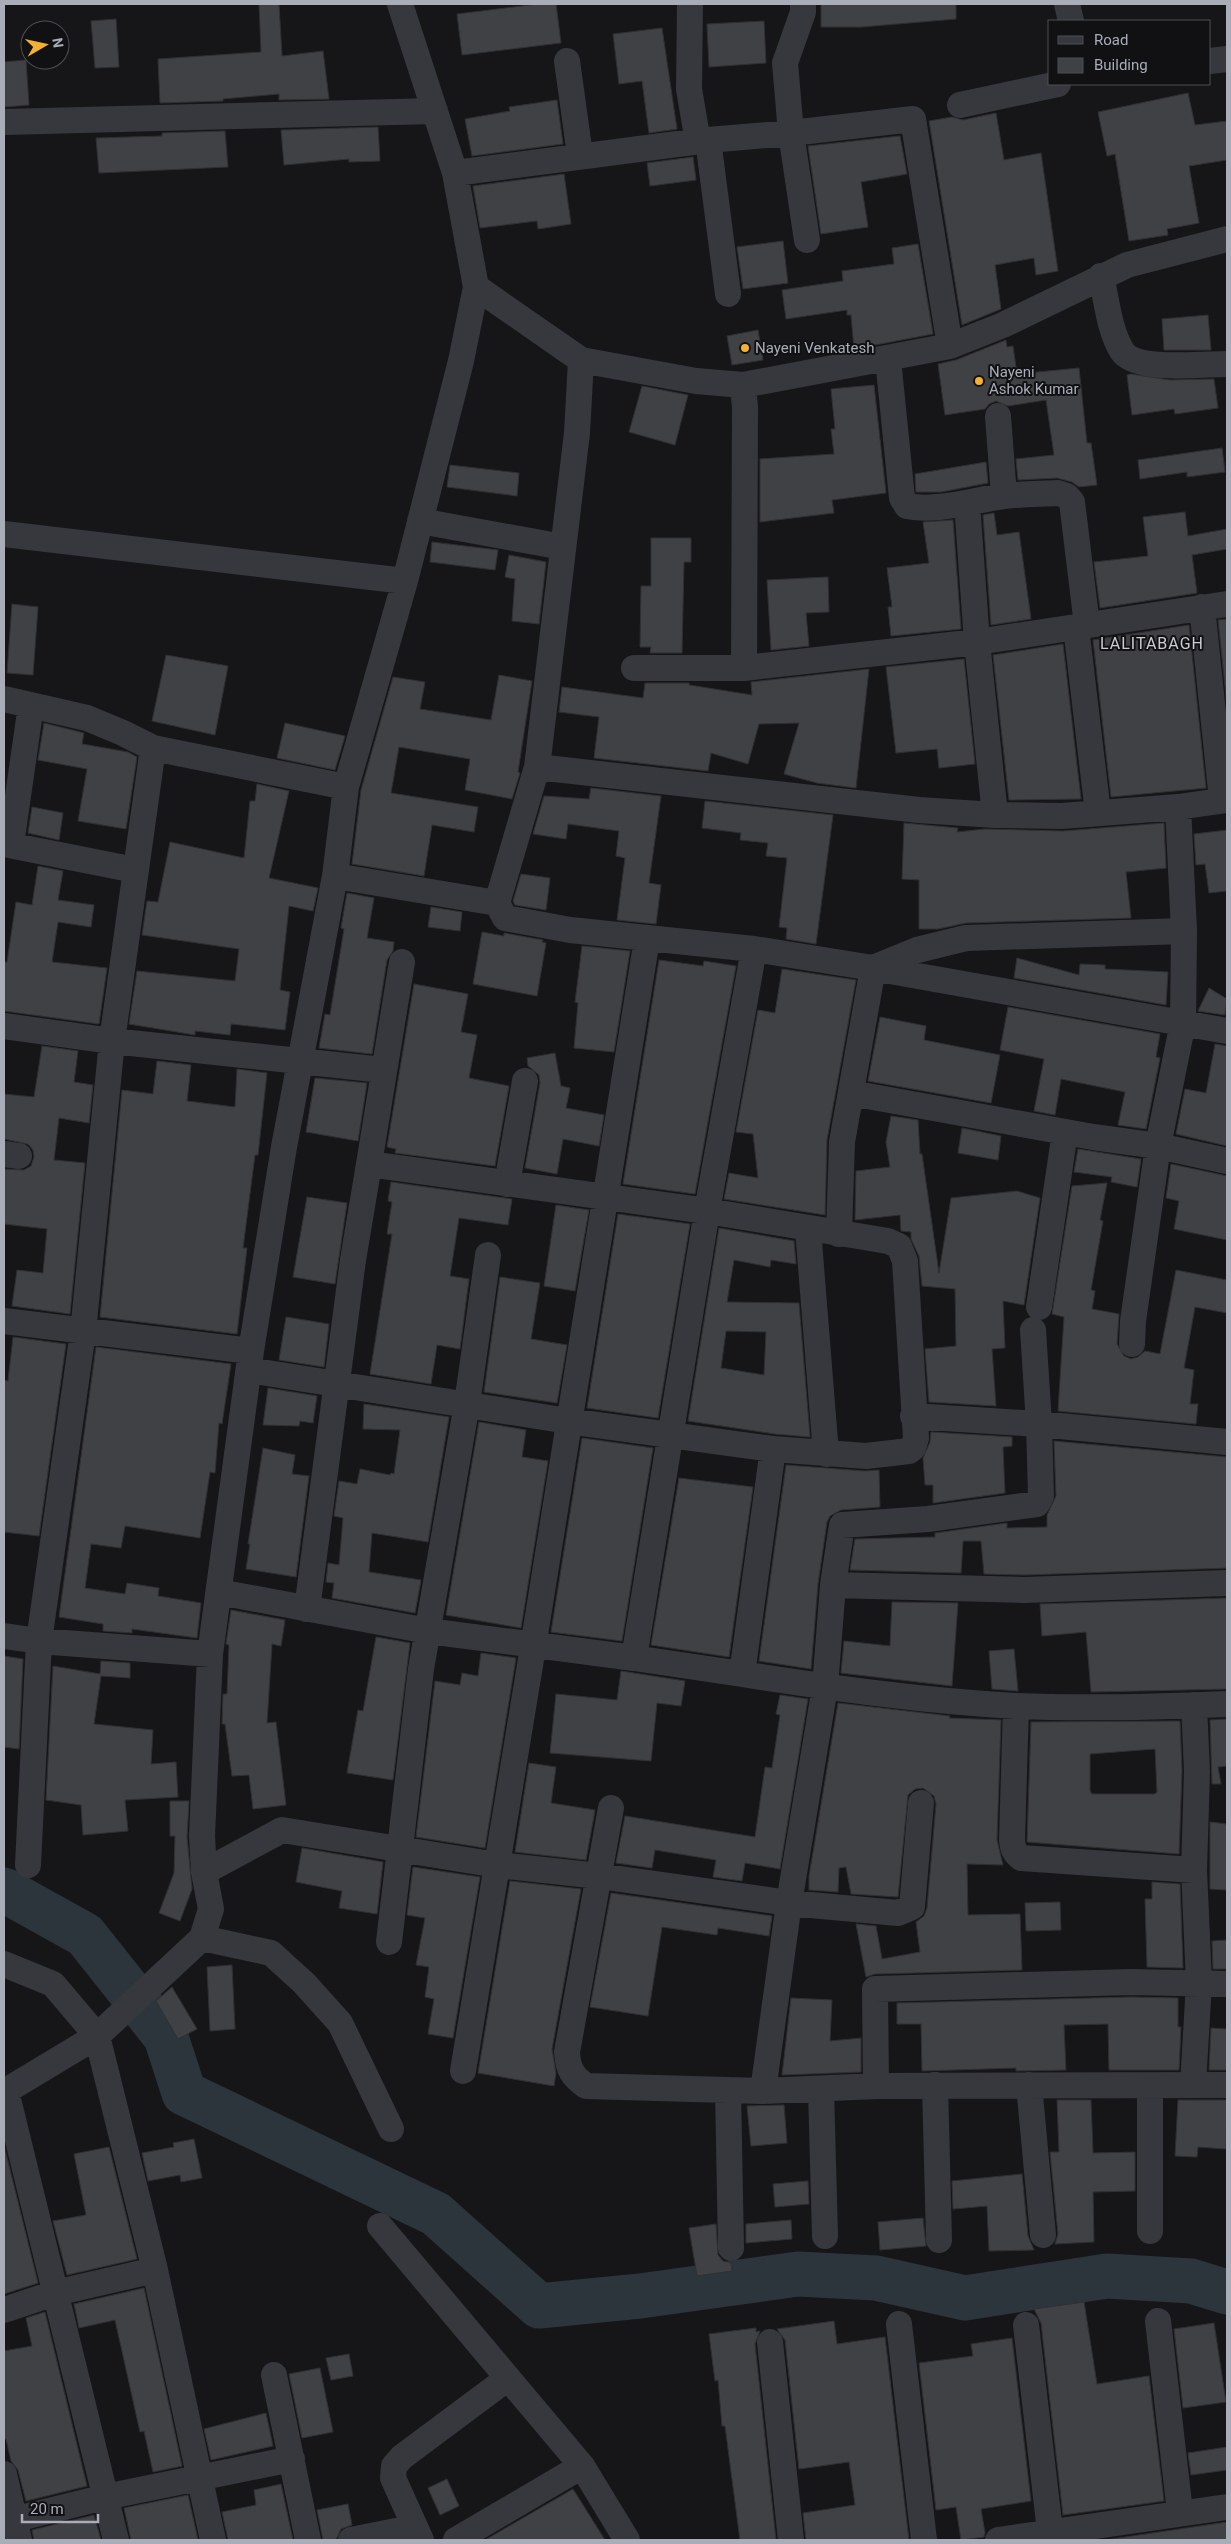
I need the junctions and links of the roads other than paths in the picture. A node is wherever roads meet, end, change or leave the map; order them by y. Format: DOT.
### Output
graph roads {
  1 [pos="400,4"];
  2 [pos="690,4"];
  3 [pos="803,4"];
  4 [pos="1068,4"];
  5 [pos="1071,20"];
  6 [pos="1227,59"];
  7 [pos="1211,61"];
  8 [pos="567,62"];
  9 [pos="1053,85"];
  10 [pos="960,105"];
  11 [pos="435,110"];
  12 [pos="4,122"];
  13 [pos="792,133"];
  14 [pos="703,141"];
  15 [pos="580,155"];
  16 [pos="455,173"];
  17 [pos="807,240"];
  18 [pos="1227,242"];
  19 [pos="1101,276"];
  20 [pos="476,287"];
  21 [pos="728,294"];
  22 [pos="950,346"];
  23 [pos="888,359"];
  24 [pos="581,360"];
  25 [pos="1227,364"];
  26 [pos="743,385"];
  27 [pos="998,416"];
  28 [pos="1004,496"];
  29 [pos="967,503"];
  30 [pos="420,521"];
  31 [pos="4,534"];
  32 [pos="564,547"];
  33 [pos="405,581"];
  34 [pos="1215,605"];
  35 [pos="1082,626"];
  36 [pos="978,642"];
  37 [pos="634,668"];
  38 [pos="744,668"];
  39 [pos="4,699"];
  40 [pos="31,705"];
  41 [pos="153,748"];
  42 [pos="537,767"];
  43 [pos="346,787"];
  44 [pos="1225,800"];
  45 [pos="1178,807"];
  46 [pos="1098,813"];
  47 [pos="995,815"];
  48 [pos="8,844"];
  49 [pos="135,870"];
  50 [pos="335,876"];
  51 [pos="497,903"];
  52 [pos="1184,931"];
  53 [pos="647,938"];
  54 [pos="754,949"];
  55 [pos="402,962"];
  56 [pos="873,968"];
  57 [pos="1183,1022"];
  58 [pos="4,1026"];
  59 [pos="1227,1031"];
  60 [pos="112,1041"];
  61 [pos="301,1060"];
  62 [pos="383,1070"];
  63 [pos="525,1081"];
  64 [pos="851,1093"];
  65 [pos="1065,1132"];
  66 [pos="1158,1146"];
  67 [pos="1227,1161"];
  68 [pos="369,1164"];
  69 [pos="507,1184"];
  70 [pos="606,1196"];
  71 [pos="707,1211"];
  72 [pos="808,1228"];
  73 [pos="838,1234"];
  74 [pos="488,1255"];
  75 [pos="4,1321"];
  76 [pos="82,1332"];
  77 [pos="1132,1344"];
  78 [pos="250,1361"];
  79 [pos="337,1383"];
  80 [pos="467,1404"];
  81 [pos="913,1416"];
  82 [pos="568,1421"];
  83 [pos="1039,1424"];
  84 [pos="672,1434"];
  85 [pos="1227,1442"];
  86 [pos="773,1449"];
  87 [pos="826,1454"];
  88 [pos="1227,1583"];
  89 [pos="833,1585"];
  90 [pos="219,1592"];
  91 [pos="307,1609"];
  92 [pos="428,1631"];
  93 [pos="4,1636"];
  94 [pos="39,1641"];
  95 [pos="535,1645"];
  96 [pos="210,1654"];
  97 [pos="634,1658"];
  98 [pos="742,1674"];
  99 [pos="825,1687"];
  100 [pos="1227,1704"];
  101 [pos="1194,1705"];
  102 [pos="1016,1706"];
  103 [pos="920,1802"];
  104 [pos="611,1808"];
  105 [pos="401,1850"];
  106 [pos="497,1865"];
  107 [pos="28,1866"];
  108 [pos="1194,1870"];
  109 [pos="204,1872"];
  110 [pos="599,1876"];
  111 [pos="789,1903"];
  112 [pos="202,1938"];
  113 [pos="389,1942"];
  114 [pos="4,1964"];
  115 [pos="1199,1983"];
  116 [pos="1227,1984"];
  117 [pos="97,2036"];
  118 [pos="463,2071"];
  119 [pos="935,2085"];
  120 [pos="1029,2085"];
  121 [pos="1193,2085"];
  122 [pos="1227,2085"];
  123 [pos="876,2086"];
  124 [pos="1150,2086"];
  125 [pos="821,2089"];
  126 [pos="728,2090"];
  127 [pos="763,2091"];
  128 [pos="5,2092"];
  129 [pos="391,2129"];
  130 [pos="380,2226"];
  131 [pos="1150,2231"];
  132 [pos="825,2236"];
  133 [pos="1043,2236"];
  134 [pos="939,2240"];
  135 [pos="731,2248"];
  136 [pos="155,2270"];
  137 [pos="55,2294"];
  138 [pos="4,2310"];
  139 [pos="1158,2320"];
  140 [pos="899,2324"];
  141 [pos="1026,2325"];
  142 [pos="770,2342"];
  143 [pos="274,2375"];
  144 [pos="508,2378"];
  145 [pos="292,2459"];
  146 [pos="582,2466"];
  147 [pos="4,2474"];
  148 [pos="200,2478"];
  149 [pos="105,2497"];
  150 [pos="1227,2507"];
  151 [pos="1180,2512"];
  152 [pos="12,2527"];
  153 [pos="1050,2531"];
  154 [pos="396,2532"];
  155 [pos="1088,2533"];
  156 [pos="625,2539"];
  157 [pos="116,2540"];
  158 [pos="213,2540"];
  159 [pos="308,2540"];
  160 [pos="351,2540"];
  161 [pos="421,2540"];
  162 [pos="456,2540"];
  163 [pos="791,2540"];
  164 [pos="924,2540"];
  165 [pos="998,2540"];
  1 -- 11 [label="street"];
  2 -- 14 [label="street"];
  3 -- 13 [label="street"];
  4 -- 5 [label="street"];
  6 -- 7 [label="street"];
  8 -- 15 [label="street"];
  9 -- 10 [label="street"];
  11 -- 12 [label="street"];
  11 -- 16 [label="street"];
  13 -- 14 [label="street"];
  13 -- 17 [label="street"];
  13 -- 22 [label="street"];
  14 -- 15 [label="street"];
  14 -- 21 [label="street"];
  15 -- 16 [label="street"];
  16 -- 20 [label="street"];
  18 -- 19 [label="street"];
  19 -- 22 [label="street"];
  19 -- 25 [label="street"];
  20 -- 24 [label="street"];
  20 -- 30 [label="street"];
  22 -- 23 [label="street"];
  23 -- 26 [label="street"];
  23 -- 29 [label="street"];
  24 -- 26 [label="street"];
  24 -- 32 [label="street"];
  26 -- 38 [label="street"];
  27 -- 28 [label="street"];
  28 -- 29 [label="street"];
  28 -- 35 [label="street"];
  29 -- 36 [label="street"];
  30 -- 32 [label="street"];
  30 -- 33 [label="street"];
  31 -- 33 [label="street"];
  32 -- 42 [label="street"];
  33 -- 43 [label="street"];
  34 -- 35 [label="street"];
  34 -- 44 [label="street"];
  35 -- 36 [label="street"];
  35 -- 46 [label="street"];
  36 -- 38 [label="street"];
  36 -- 47 [label="street"];
  37 -- 38 [label="street"];
  39 -- 40 [label="street"];
  40 -- 41 [label="street"];
  40 -- 48 [label="street"];
  41 -- 43 [label="street"];
  41 -- 49 [label="street"];
  42 -- 47 [label="street"];
  42 -- 51 [label="street"];
  43 -- 50 [label="street"];
  44 -- 45 [label="street"];
  45 -- 46 [label="street"];
  45 -- 52 [label="street"];
  46 -- 47 [label="street"];
  48 -- 49 [label="street"];
  49 -- 60 [label="street"];
  50 -- 51 [label="street"];
  50 -- 61 [label="street"];
  51 -- 53 [label="street"];
  52 -- 56 [label="street"];
  52 -- 57 [label="street"];
  53 -- 54 [label="street"];
  53 -- 70 [label="street"];
  54 -- 56 [label="street"];
  54 -- 71 [label="street"];
  55 -- 62 [label="street"];
  56 -- 57 [label="street"];
  56 -- 64 [label="street"];
  57 -- 59 [label="street"];
  57 -- 66 [label="street"];
  58 -- 60 [label="street"];
  60 -- 61 [label="street"];
  60 -- 76 [label="street"];
  61 -- 62 [label="street"];
  61 -- 78 [label="street"];
  62 -- 68 [label="street"];
  63 -- 69 [label="street"];
  64 -- 65 [label="street"];
  64 -- 73 [label="street"];
  65 -- 66 [label="street"];
  65 -- 83 [label="street"];
  66 -- 67 [label="street"];
  66 -- 77 [label="street"];
  68 -- 69 [label="street"];
  68 -- 79 [label="street"];
  69 -- 70 [label="street"];
  70 -- 71 [label="street"];
  70 -- 82 [label="street"];
  71 -- 72 [label="street"];
  71 -- 84 [label="street"];
  72 -- 73 [label="street"];
  72 -- 87 [label="street"];
  73 -- 81 [label="street"];
  74 -- 80 [label="street"];
  75 -- 76 [label="street"];
  76 -- 78 [label="street"];
  76 -- 94 [label="street"];
  78 -- 79 [label="street"];
  78 -- 90 [label="street"];
  79 -- 80 [label="street"];
  79 -- 91 [label="street"];
  80 -- 82 [label="street"];
  80 -- 92 [label="street"];
  81 -- 83 [label="street"];
  81 -- 87 [label="street"];
  82 -- 84 [label="street"];
  82 -- 95 [label="street"];
  83 -- 85 [label="street"];
  83 -- 89 [label="street"];
  84 -- 86 [label="street"];
  84 -- 97 [label="street"];
  86 -- 87 [label="street"];
  86 -- 98 [label="street"];
  88 -- 89 [label="street"];
  89 -- 99 [label="street"];
  90 -- 91 [label="street"];
  90 -- 96 [label="street"];
  91 -- 92 [label="street"];
  92 -- 95 [label="street"];
  92 -- 105 [label="street"];
  93 -- 94 [label="street"];
  94 -- 96 [label="street"];
  94 -- 107 [label="street"];
  95 -- 97 [label="street"];
  95 -- 106 [label="street"];
  96 -- 109 [label="street"];
  97 -- 98 [label="street"];
  98 -- 99 [label="street"];
  99 -- 102 [label="street"];
  99 -- 111 [label="street"];
  100 -- 101 [label="street"];
  101 -- 102 [label="street"];
  101 -- 108 [label="street"];
  102 -- 108 [label="street"];
  103 -- 111 [label="street"];
  104 -- 110 [label="street"];
  105 -- 106 [label="street"];
  105 -- 109 [label="street"];
  105 -- 113 [label="street"];
  106 -- 110 [label="street"];
  106 -- 118 [label="street"];
  108 -- 115 [label="street"];
  109 -- 112 [label="street"];
  110 -- 111 [label="street"];
  110 -- 126 [label="street"];
  111 -- 127 [label="street"];
  112 -- 117 [label="street"];
  112 -- 129 [label="street"];
  114 -- 117 [label="street"];
  115 -- 116 [label="street"];
  115 -- 121 [label="street"];
  115 -- 123 [label="street"];
  117 -- 128 [label="street"];
  117 -- 136 [label="street"];
  119 -- 120 [label="street"];
  119 -- 123 [label="street"];
  119 -- 134 [label="street"];
  120 -- 124 [label="street"];
  120 -- 133 [label="street"];
  121 -- 122 [label="street"];
  121 -- 124 [label="street"];
  123 -- 125 [label="street"];
  124 -- 131 [label="street"];
  125 -- 127 [label="street"];
  125 -- 132 [label="street"];
  126 -- 127 [label="street"];
  126 -- 135 [label="street"];
  128 -- 137 [label="street"];
  130 -- 144 [label="street"];
  136 -- 137 [label="street"];
  136 -- 148 [label="street"];
  137 -- 138 [label="street"];
  137 -- 149 [label="street"];
  139 -- 151 [label="street"];
  140 -- 164 [label="street"];
  141 -- 153 [label="street"];
  142 -- 163 [label="street"];
  143 -- 145 [label="street"];
  144 -- 146 [label="street"];
  144 -- 161 [label="street"];
  145 -- 148 [label="street"];
  145 -- 159 [label="street"];
  146 -- 156 [label="street"];
  146 -- 162 [label="street"];
  147 -- 152 [label="street"];
  148 -- 149 [label="street"];
  148 -- 158 [label="street"];
  149 -- 152 [label="street"];
  149 -- 157 [label="street"];
  150 -- 151 [label="street"];
  151 -- 155 [label="street"];
  153 -- 155 [label="street"];
  153 -- 165 [label="street"];
  154 -- 160 [label="street"];
}
